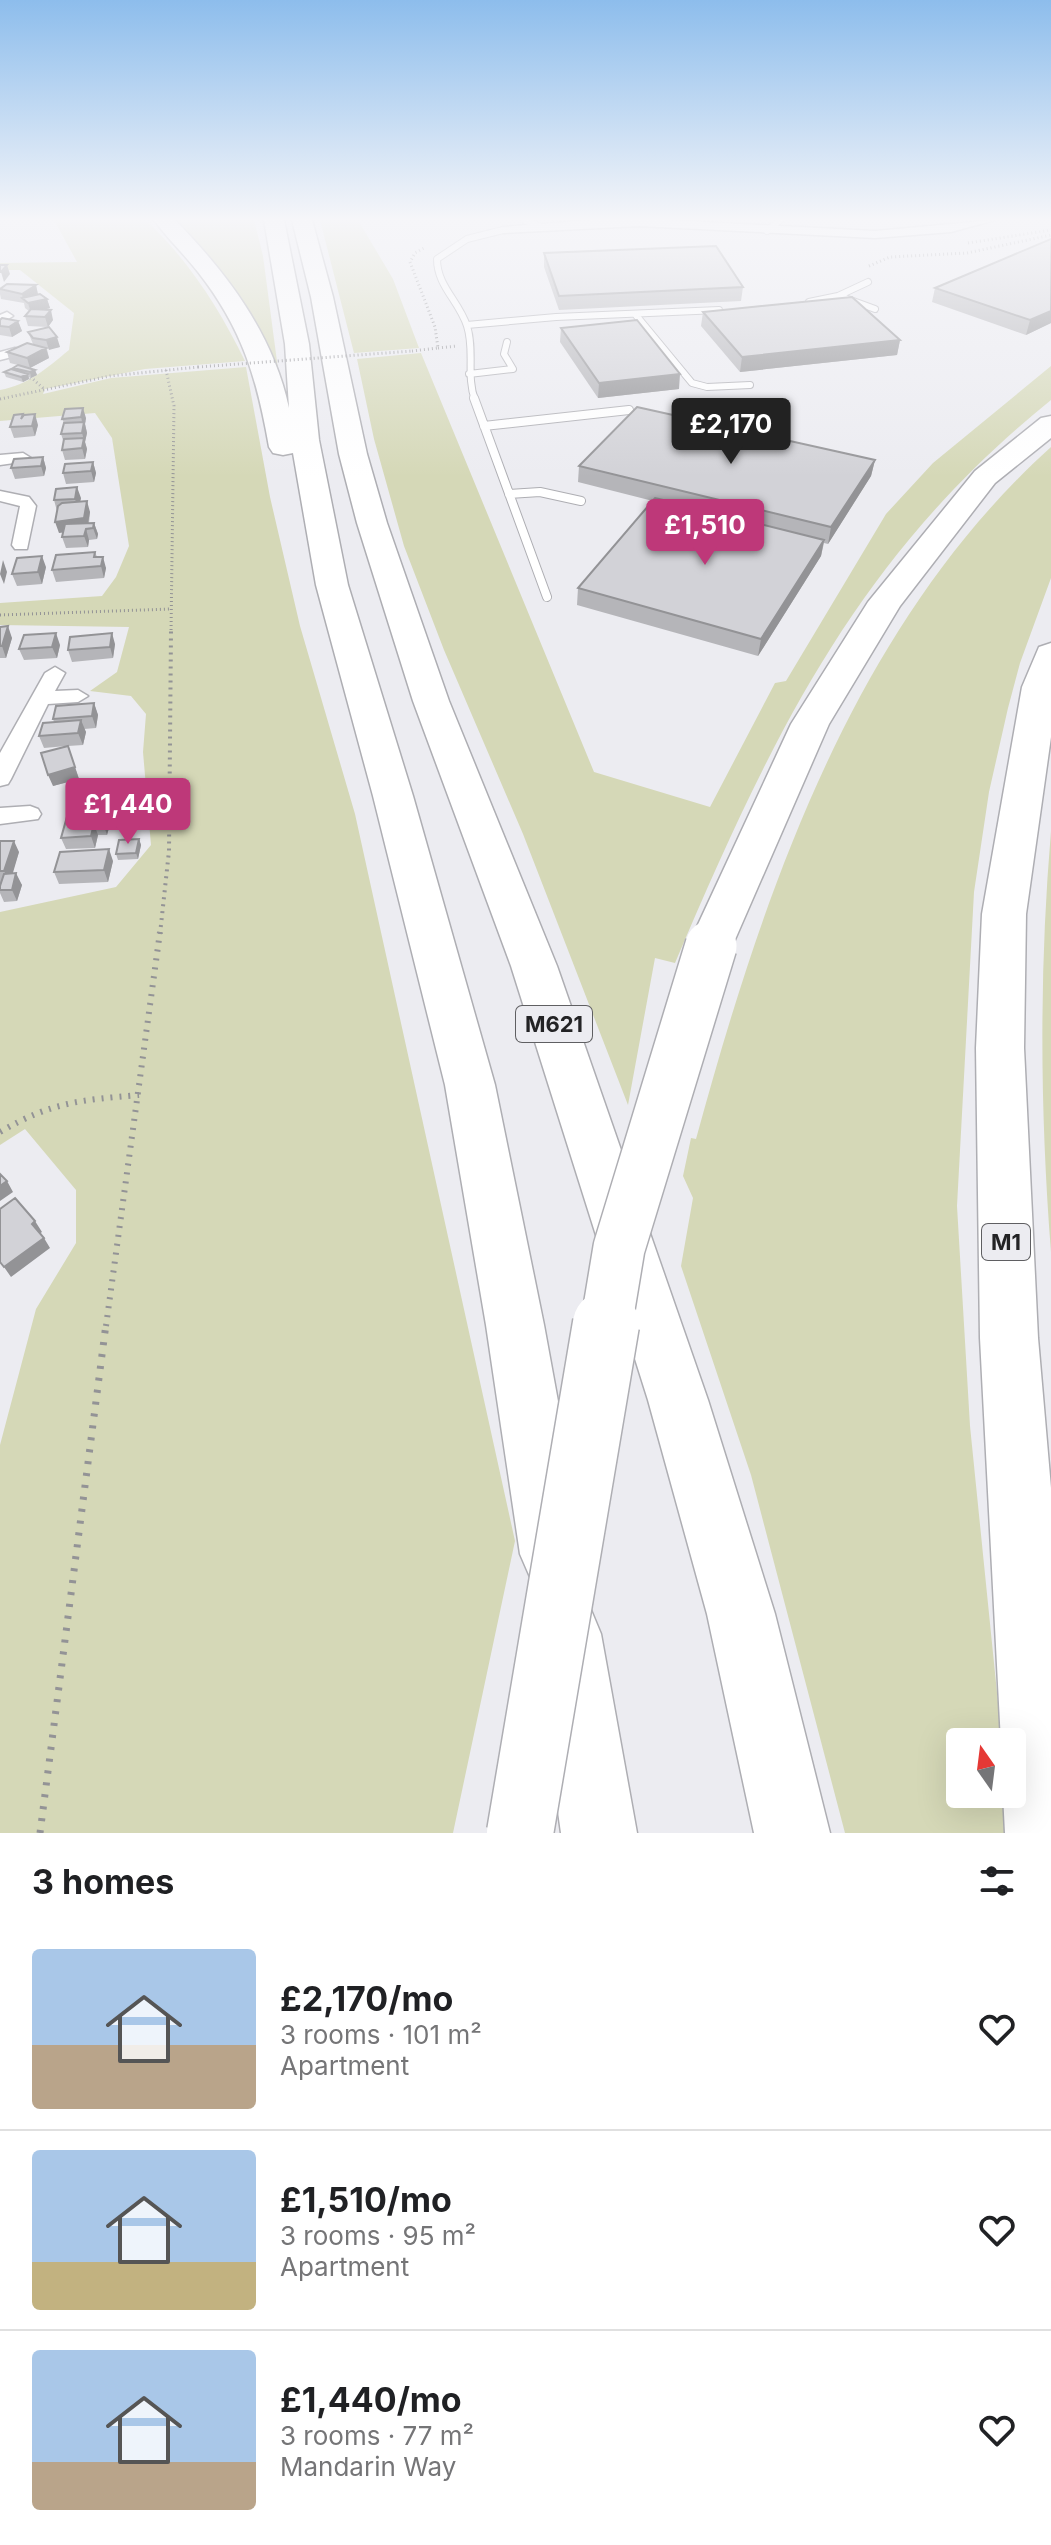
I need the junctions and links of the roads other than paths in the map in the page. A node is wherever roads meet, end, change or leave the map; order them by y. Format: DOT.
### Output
graph roads {
  1 [pos="233,306"];
  2 [pos="290,306"];
  3 [pos="324,306"];
  4 [pos="456,306"];
  5 [pos="865,306"];
  6 [pos="735,309"];
  7 [pos="875,309"];
  8 [pos="635,314"];
  9 [pos="467,325"];
  10 [pos="507,342"];
  11 [pos="15,352"];
  12 [pos="1,363"];
  13 [pos="469,374"];
  14 [pos="750,385"];
  15 [pos="629,410"];
  16 [pos="561,418"];
  17 [pos="1051,424"];
  18 [pos="484,426"];
  19 [pos="564,428"];
  20 [pos="23,458"];
  21 [pos="0,460"];
  22 [pos="509,494"];
  23 [pos="0,496"];
  24 [pos="581,501"];
  25 [pos="21,545"];
  26 [pos="547,597"];
  27 [pos="344,631"];
  28 [pos="1051,654"];
  29 [pos="55,673"];
  30 [pos="78,696"];
  31 [pos="41,698"];
  32 [pos="0,779"];
  33 [pos="30,814"];
  34 [pos="0,816"];
  35 [pos="520,1833"];
  36 [pos="599,1833"];
  37 [pos="792,1833"];
  38 [pos="1043,1833"];
  1 -- 27 [label="highway"];
  2 -- 27 [label="highway"];
  3 -- 37 [label="highway, M621"];
  4 -- 9 [label="lane"];
  5 -- 7 [label="lane"];
  6 -- 8 [label="lane"];
  8 -- 9 [label="lane"];
  8 -- 14 [label="lane"];
  9 -- 13 [label="lane"];
  10 -- 13 [label="lane"];
  11 -- 12 [label="street"];
  13 -- 18 [label="lane"];
  15 -- 16 [label="lane"];
  16 -- 18 [label="lane"];
  16 -- 19 [label="lane"];
  17 -- 35 [label="highway, bridge"];
  18 -- 22 [label="lane"];
  20 -- 21 [label="street"];
  22 -- 24 [label="lane"];
  22 -- 26 [label="lane"];
  23 -- 25 [label="street"];
  27 -- 36 [label="highway"];
  28 -- 38 [label="highway, M1"];
  29 -- 31 [label="street"];
  30 -- 31 [label="street"];
  31 -- 32 [label="street"];
  33 -- 34 [label="street"];
}
